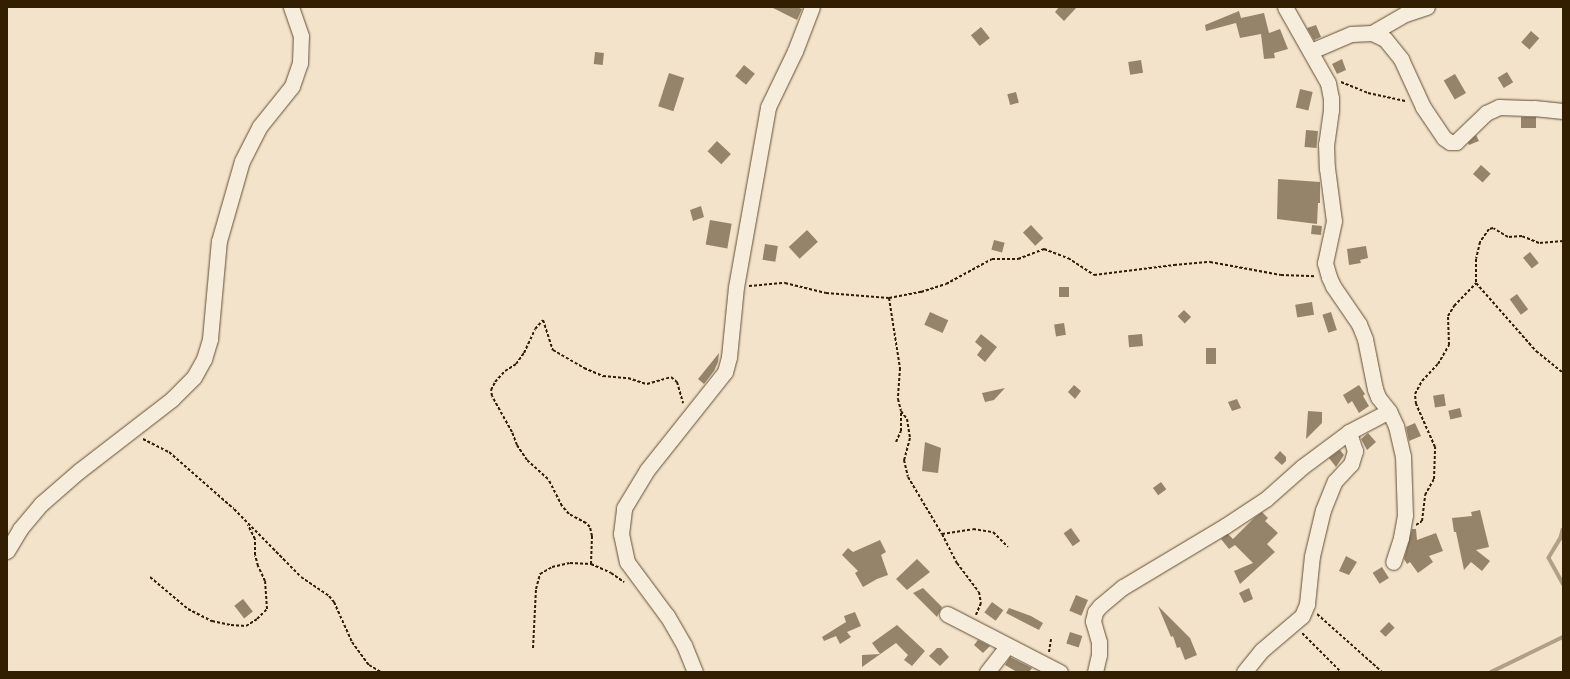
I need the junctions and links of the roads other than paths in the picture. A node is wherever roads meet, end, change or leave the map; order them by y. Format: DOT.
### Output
graph roads {
  1 [pos="291,7"];
  2 [pos="812,7"];
  3 [pos="1285,7"];
  4 [pos="1427,7"];
  5 [pos="1372,33"];
  6 [pos="1311,51"];
  7 [pos="1563,112"];
  8 [pos="1389,411"];
  9 [pos="1349,432"];
  10 [pos="7,551"];
  11 [pos="1392,562"];
  12 [pos="947,614"];
  13 [pos="1007,646"];
  14 [pos="695,672"];
  15 [pos="987,672"];
  16 [pos="1060,672"];
  17 [pos="1095,672"];
  18 [pos="1244,672"];
  1 -- 10 [label="street"];
  2 -- 14 [label="street"];
  3 -- 6 [label="street"];
  4 -- 5 [label="street"];
  5 -- 6 [label="street"];
  5 -- 7 [label="street"];
  6 -- 8 [label="street"];
  8 -- 9 [label="street"];
  8 -- 11 [label="street"];
  9 -- 17 [label="street"];
  9 -- 18 [label="street"];
  12 -- 13 [label="street"];
  13 -- 15 [label="street"];
  13 -- 16 [label="street"];
}
